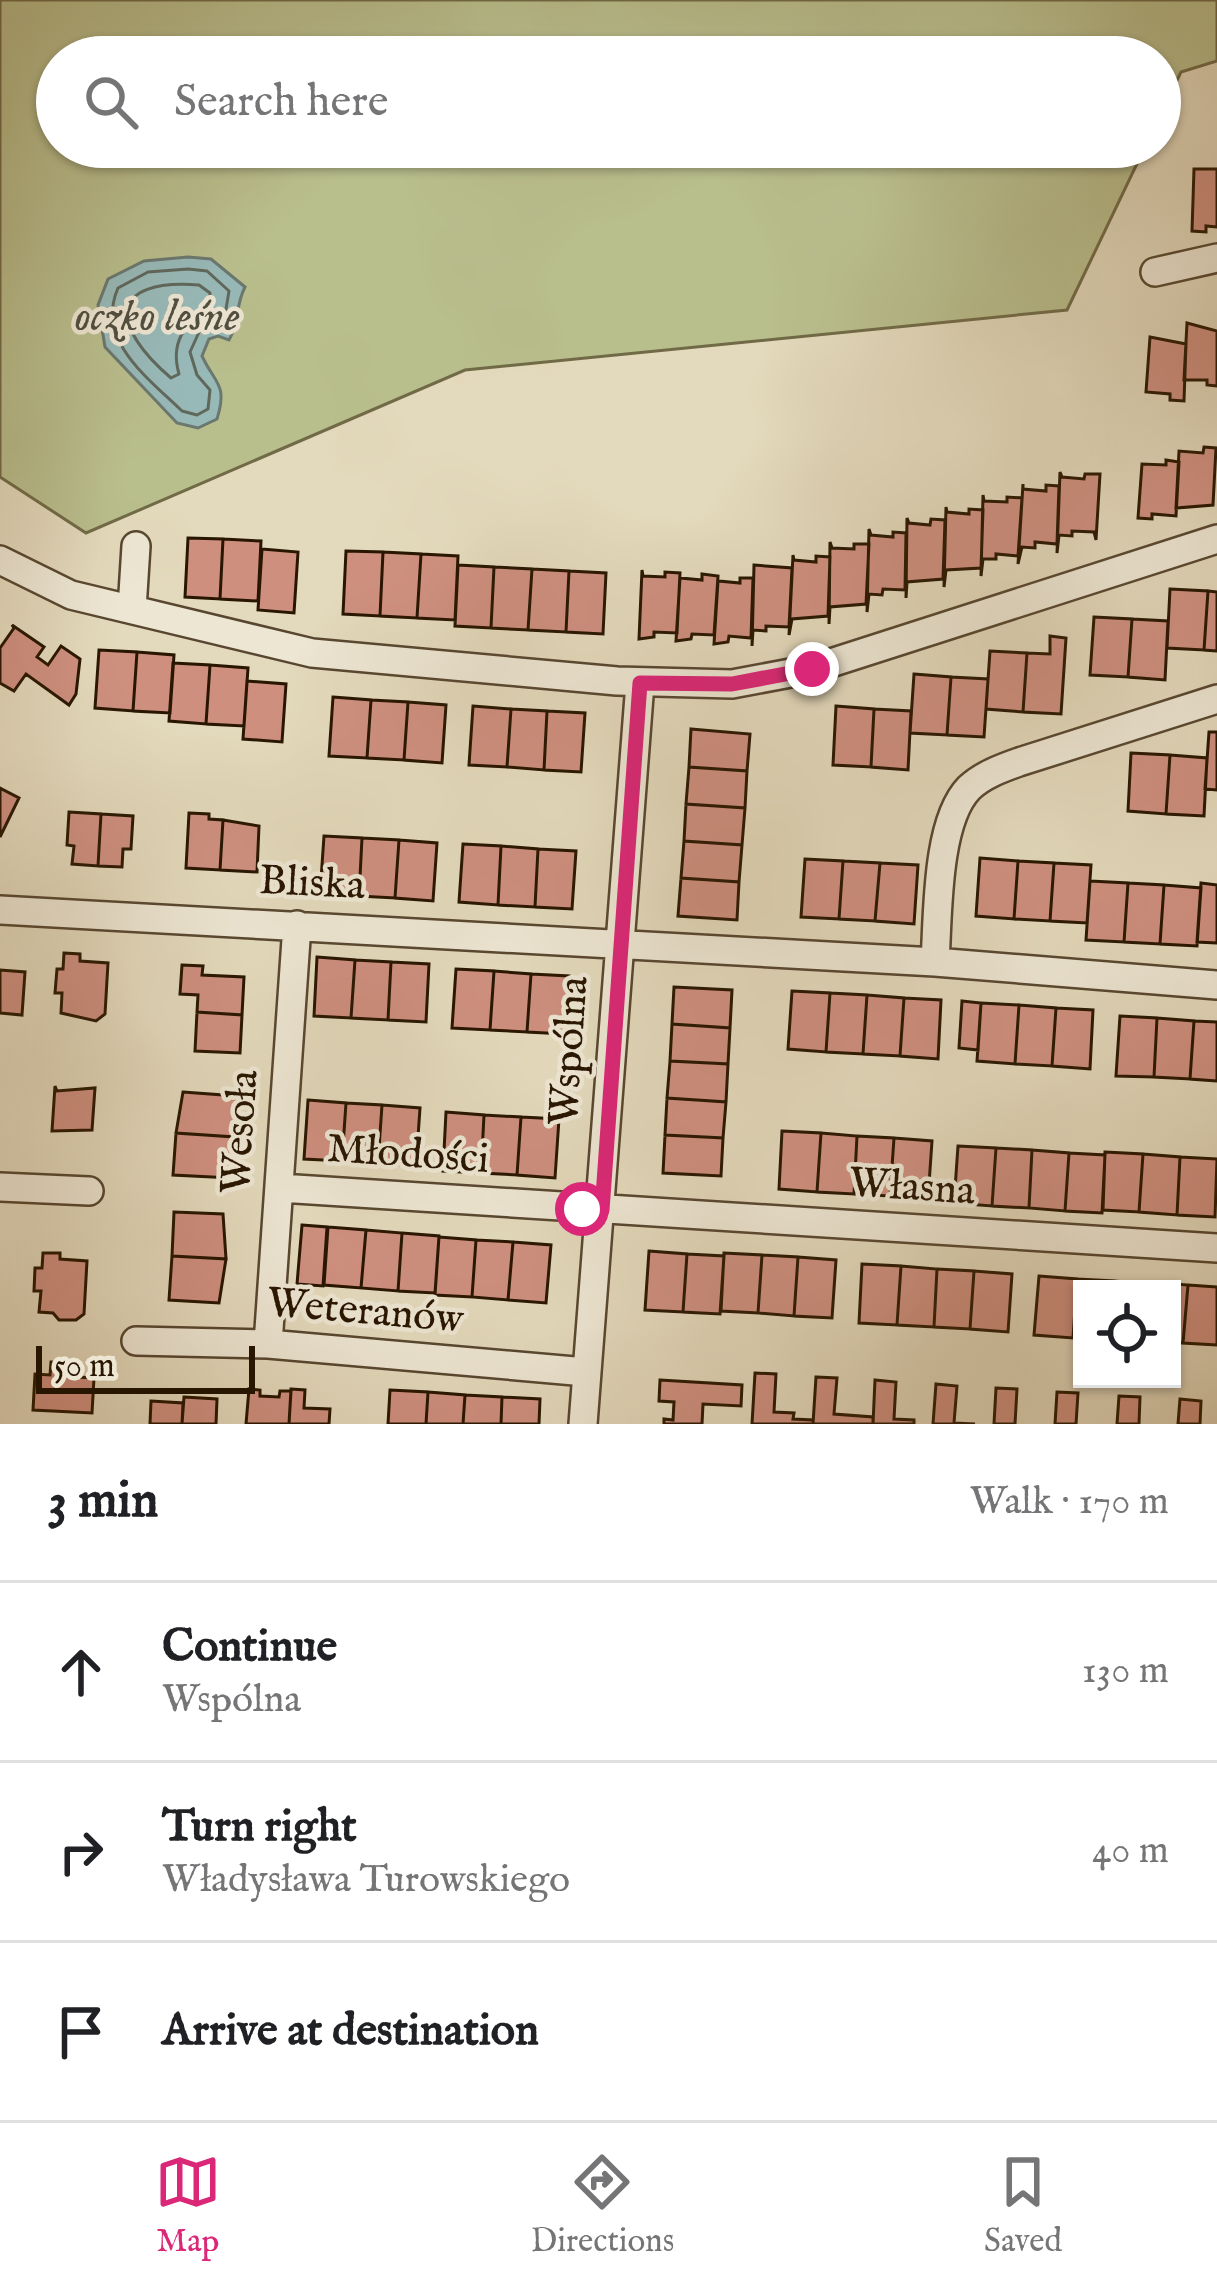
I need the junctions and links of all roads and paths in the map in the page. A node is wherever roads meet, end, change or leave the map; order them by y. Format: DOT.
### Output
graph roads {
  1 [pos="1217,259"];
  2 [pos="1155,272"];
  3 [pos="1217,539"];
  4 [pos="136,546"];
  5 [pos="0,560"];
  6 [pos="132,609"];
  7 [pos="640,683"];
  8 [pos="1217,699"];
  9 [pos="0,910"];
  10 [pos="296,926"];
  11 [pos="619,943"];
  12 [pos="935,962"];
  13 [pos="1217,985"];
  14 [pos="0,1187"];
  15 [pos="280,1188"];
  16 [pos="89,1191"];
  17 [pos="602,1210"];
  18 [pos="1217,1248"];
  19 [pos="136,1341"];
  20 [pos="268,1344"];
  21 [pos="586,1372"];
  22 [pos="583,1424"];
  1 -- 2 [label="street"];
  3 -- 7 [label="street"];
  4 -- 6 [label="street"];
  5 -- 6 [label="street"];
  6 -- 7 [label="street"];
  7 -- 11 [label="street, Wspólna"];
  8 -- 12 [label="street"];
  9 -- 10 [label="street, Bliska"];
  10 -- 11 [label="street, Bliska"];
  10 -- 15 [label="street, Wesoła"];
  11 -- 12 [label="street, Bliska"];
  11 -- 17 [label="street, Wspólna"];
  12 -- 13 [label="street, Bliska"];
  14 -- 16 [label="street"];
  15 -- 17 [label="street, Młodości"];
  15 -- 20 [label="street, Wesoła"];
  17 -- 18 [label="street, Własna"];
  17 -- 21 [label="street, Wspólna"];
  19 -- 20 [label="street, Weteranów"];
  20 -- 21 [label="street, Weteranów"];
  21 -- 22 [label="street, Wspólna"];
}
